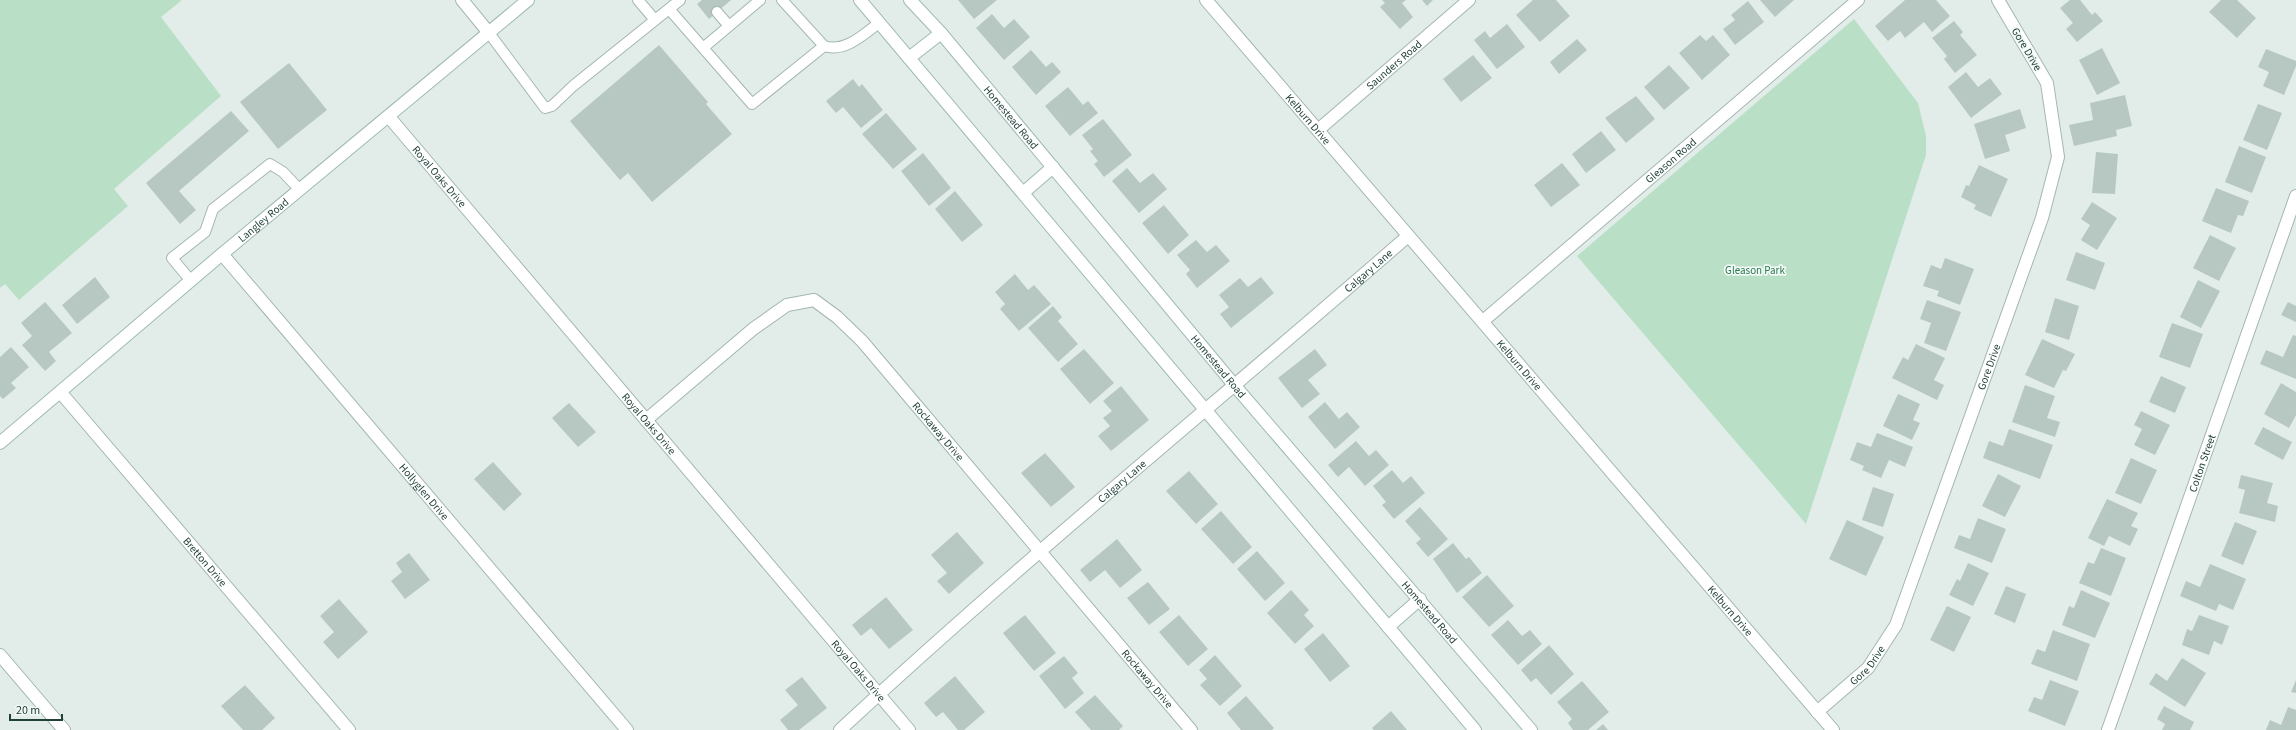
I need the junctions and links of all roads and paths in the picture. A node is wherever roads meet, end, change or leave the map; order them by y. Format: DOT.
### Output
graph roads {
  1 [pos="462,0"];
  2 [pos="528,0"];
  3 [pos="638,0"];
  4 [pos="680,0"];
  5 [pos="782,0"];
  6 [pos="860,0"];
  7 [pos="910,0"];
  8 [pos="1206,0"];
  9 [pos="1469,0"];
  10 [pos="1858,0"];
  11 [pos="1998,0"];
  12 [pos="755,2"];
  13 [pos="669,9"];
  14 [pos="717,12"];
  15 [pos="655,20"];
  16 [pos="879,23"];
  17 [pos="729,26"];
  18 [pos="489,33"];
  19 [pos="941,33"];
  20 [pos="824,46"];
  21 [pos="703,48"];
  22 [pos="909,58"];
  23 [pos="389,117"];
  24 [pos="1318,130"];
  25 [pos="1053,167"];
  26 [pos="300,190"];
  27 [pos="1023,193"];
  28 [pos="2296,196"];
  29 [pos="1408,236"];
  30 [pos="222,254"];
  31 [pos="191,281"];
  32 [pos="1483,321"];
  33 [pos="1235,386"];
  34 [pos="61,393"];
  35 [pos="1207,410"];
  36 [pos="646,420"];
  37 [pos="0,444"];
  38 [pos="1040,550"];
  39 [pos="1420,599"];
  40 [pos="1388,627"];
  41 [pos="0,655"];
  42 [pos="878,694"];
  43 [pos="1817,712"];
  44 [pos="64,730"];
  45 [pos="349,730"];
  46 [pos="627,730"];
  47 [pos="840,730"];
  48 [pos="909,730"];
  49 [pos="1191,730"];
  50 [pos="1475,730"];
  51 [pos="1531,730"];
  52 [pos="1833,730"];
  53 [pos="2108,730"];
  1 -- 18 [label="street"];
  2 -- 18 [label="street, Langley Road"];
  3 -- 15 [label="lane"];
  4 -- 13 [label="lane"];
  5 -- 20 [label="lane"];
  6 -- 16 [label="street"];
  7 -- 19 [label="street, Homestead Road"];
  8 -- 24 [label="street, Kelburn Drive"];
  9 -- 24 [label="street, Saunders Road"];
  10 -- 32 [label="street, Gleason Road"];
  11 -- 43 [label="street, Gore Drive"];
  12 -- 17 [label="lane"];
  13 -- 15 [label="lane"];
  13 -- 21 [label="lane"];
  14 -- 17 [label="lane"];
  15 -- 18 [label="lane"];
  16 -- 20 [label="lane"];
  16 -- 22 [label="street"];
  17 -- 21 [label="lane"];
  18 -- 23 [label="street, Langley Road"];
  19 -- 22 [label="street"];
  19 -- 25 [label="street, Homestead Road"];
  20 -- 21 [label="lane"];
  22 -- 27 [label="street"];
  23 -- 26 [label="street, Langley Road"];
  23 -- 36 [label="street, Royal Oaks Drive"];
  24 -- 29 [label="street, Kelburn Drive"];
  25 -- 27 [label="street"];
  25 -- 33 [label="street, Homestead Road"];
  26 -- 30 [label="street, Langley Road"];
  26 -- 31 [label="lane"];
  27 -- 35 [label="street"];
  28 -- 53 [label="street, Colton Street"];
  29 -- 32 [label="street, Kelburn Drive"];
  29 -- 33 [label="street, Calgary Lane"];
  30 -- 31 [label="street, Langley Road"];
  30 -- 46 [label="street, Hollyglen Drive"];
  31 -- 34 [label="street, Langley Road"];
  32 -- 43 [label="street, Kelburn Drive"];
  33 -- 35 [label="street, Calgary Lane"];
  33 -- 39 [label="street, Homestead Road"];
  34 -- 37 [label="street, Langley Road"];
  34 -- 45 [label="street, Bretton Drive"];
  35 -- 38 [label="street, Calgary Lane"];
  35 -- 40 [label="street"];
  36 -- 38 [label="street, Rockaway Drive"];
  36 -- 42 [label="street, Royal Oaks Drive"];
  38 -- 42 [label="street, Calgary Lane"];
  38 -- 49 [label="street, Rockaway Drive"];
  39 -- 40 [label="street"];
  39 -- 51 [label="street, Homestead Road"];
  40 -- 50 [label="street"];
  41 -- 44 [label="street"];
  42 -- 47 [label="street, Calgary Lane"];
  42 -- 48 [label="street, Royal Oaks Drive"];
  43 -- 52 [label="street, Kelburn Drive"];
}
